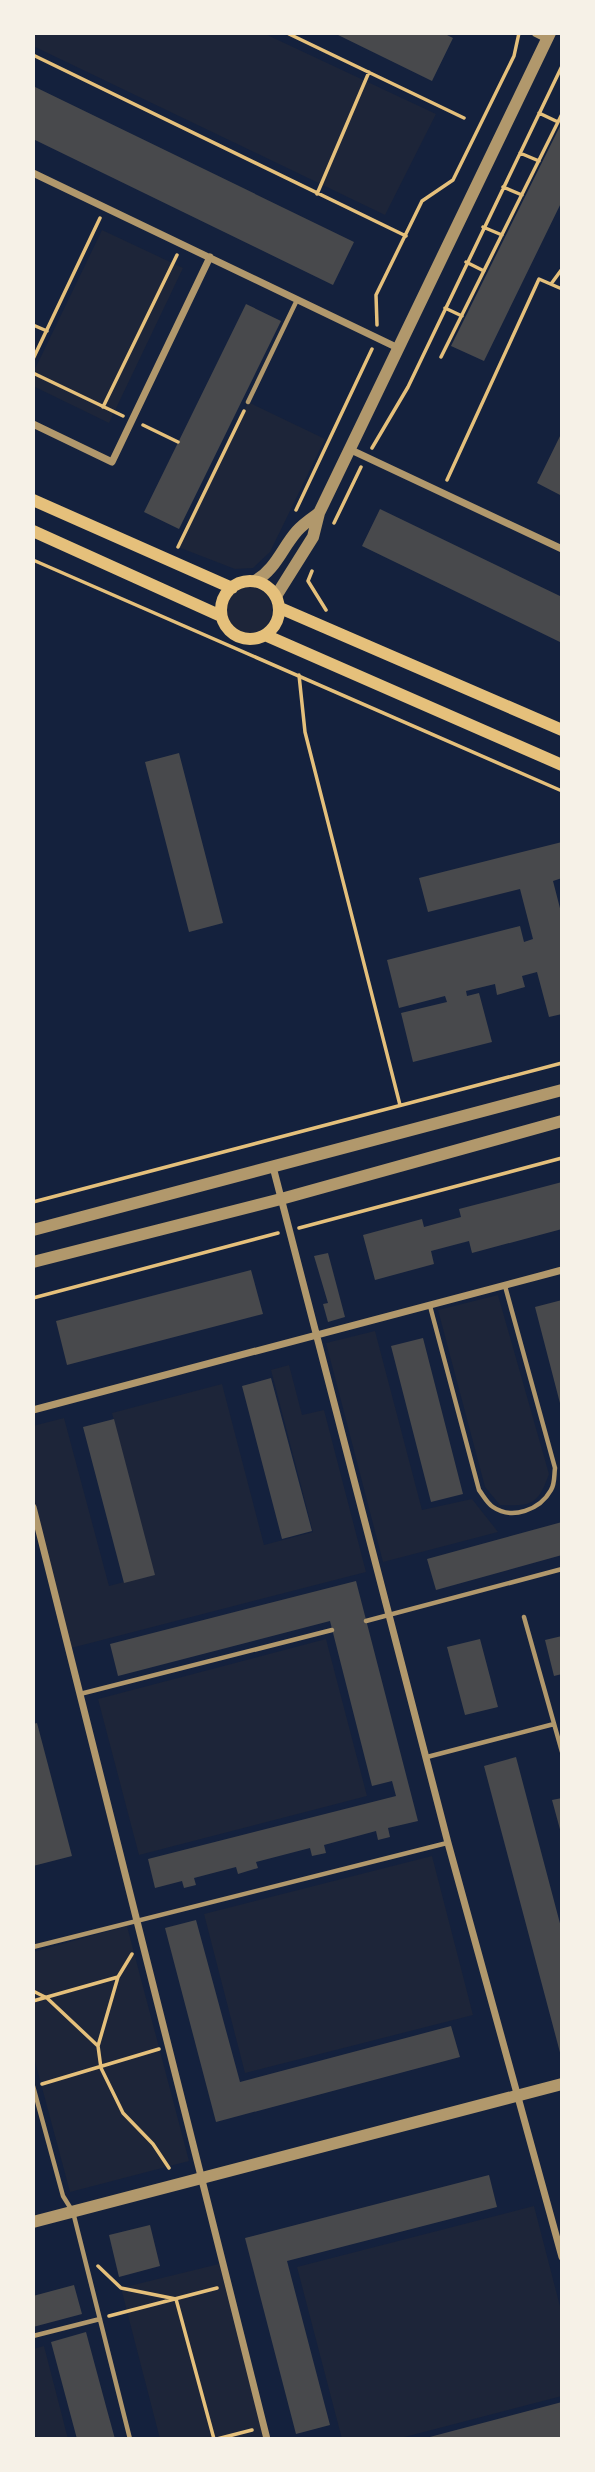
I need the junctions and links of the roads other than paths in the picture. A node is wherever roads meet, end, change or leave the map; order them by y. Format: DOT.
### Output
graph roads {
  1 [pos="544,35"];
  2 [pos="33,173"];
  3 [pos="211,257"];
  4 [pos="297,300"];
  5 [pos="398,348"];
  6 [pos="248,402"];
  7 [pos="33,424"];
  8 [pos="349,449"];
  9 [pos="33,500"];
  10 [pos="319,513"];
  11 [pos="33,531"];
  12 [pos="562,549"];
  13 [pos="255,581"];
  14 [pos="232,588"];
  15 [pos="278,602"];
  16 [pos="221,616"];
  17 [pos="265,635"];
  18 [pos="562,730"];
  19 [pos="562,765"];
  20 [pos="562,1090"];
  21 [pos="562,1121"];
  22 [pos="273,1167"];
  23 [pos="281,1199"];
  24 [pos="33,1230"];
  25 [pos="33,1262"];
  26 [pos="562,1270"];
  27 [pos="505,1286"];
  28 [pos="430,1306"];
  29 [pos="316,1335"];
  30 [pos="33,1410"];
  31 [pos="33,1507"];
  32 [pos="562,1569"];
  33 [pos="389,1615"];
  34 [pos="524,1617"];
  35 [pos="366,1621"];
  36 [pos="332,1630"];
  37 [pos="80,1694"];
  38 [pos="554,1724"];
  39 [pos="562,1752"];
  40 [pos="427,1757"];
  41 [pos="448,1843"];
  42 [pos="137,1920"];
  43 [pos="33,1947"];
  44 [pos="562,2084"];
  45 [pos="33,2086"];
  46 [pos="517,2095"];
  47 [pos="202,2178"];
  48 [pos="73,2212"];
  49 [pos="33,2222"];
  50 [pos="562,2258"];
  51 [pos="100,2319"];
  52 [pos="33,2336"];
  53 [pos="130,2439"];
  54 [pos="267,2439"];
  1 -- 5 [label="street"];
  2 -- 3 [label="street"];
  3 -- 4 [label="street"];
  3 -- 7 [label="street"];
  4 -- 5 [label="street"];
  4 -- 6 [label="lane"];
  5 -- 8 [label="street"];
  8 -- 10 [label="street"];
  8 -- 12 [label="street"];
  9 -- 14 [label="main road"];
  10 -- 13 [label="street"];
  10 -- 15 [label="street"];
  11 -- 16 [label="main road"];
  13 -- 14 [label="main road"];
  13 -- 15 [label="main road"];
  14 -- 16 [label="main road"];
  15 -- 17 [label="main road"];
  15 -- 18 [label="main road"];
  16 -- 17 [label="main road"];
  17 -- 19 [label="main road"];
  20 -- 22 [label="street"];
  21 -- 23 [label="street"];
  22 -- 23 [label="street"];
  22 -- 24 [label="street"];
  23 -- 25 [label="street"];
  23 -- 29 [label="street"];
  26 -- 27 [label="street"];
  27 -- 28 [label="street"];
  27 -- 28 [label="lane"];
  28 -- 29 [label="street"];
  29 -- 30 [label="street"];
  29 -- 33 [label="street"];
  31 -- 37 [label="street"];
  32 -- 33 [label="lane"];
  33 -- 35 [label="lane"];
  33 -- 40 [label="street"];
  34 -- 38 [label="lane"];
  36 -- 37 [label="lane"];
  37 -- 42 [label="street"];
  38 -- 39 [label="lane"];
  38 -- 40 [label="lane"];
  40 -- 41 [label="street"];
  41 -- 42 [label="lane"];
  41 -- 46 [label="street"];
  42 -- 43 [label="lane"];
  42 -- 47 [label="street"];
  44 -- 46 [label="street"];
  45 -- 48 [label="lane"];
  46 -- 47 [label="street"];
  46 -- 50 [label="street"];
  47 -- 48 [label="street"];
  47 -- 54 [label="street"];
  48 -- 49 [label="street"];
  48 -- 51 [label="lane"];
  51 -- 52 [label="lane"];
  51 -- 53 [label="lane"];
}
